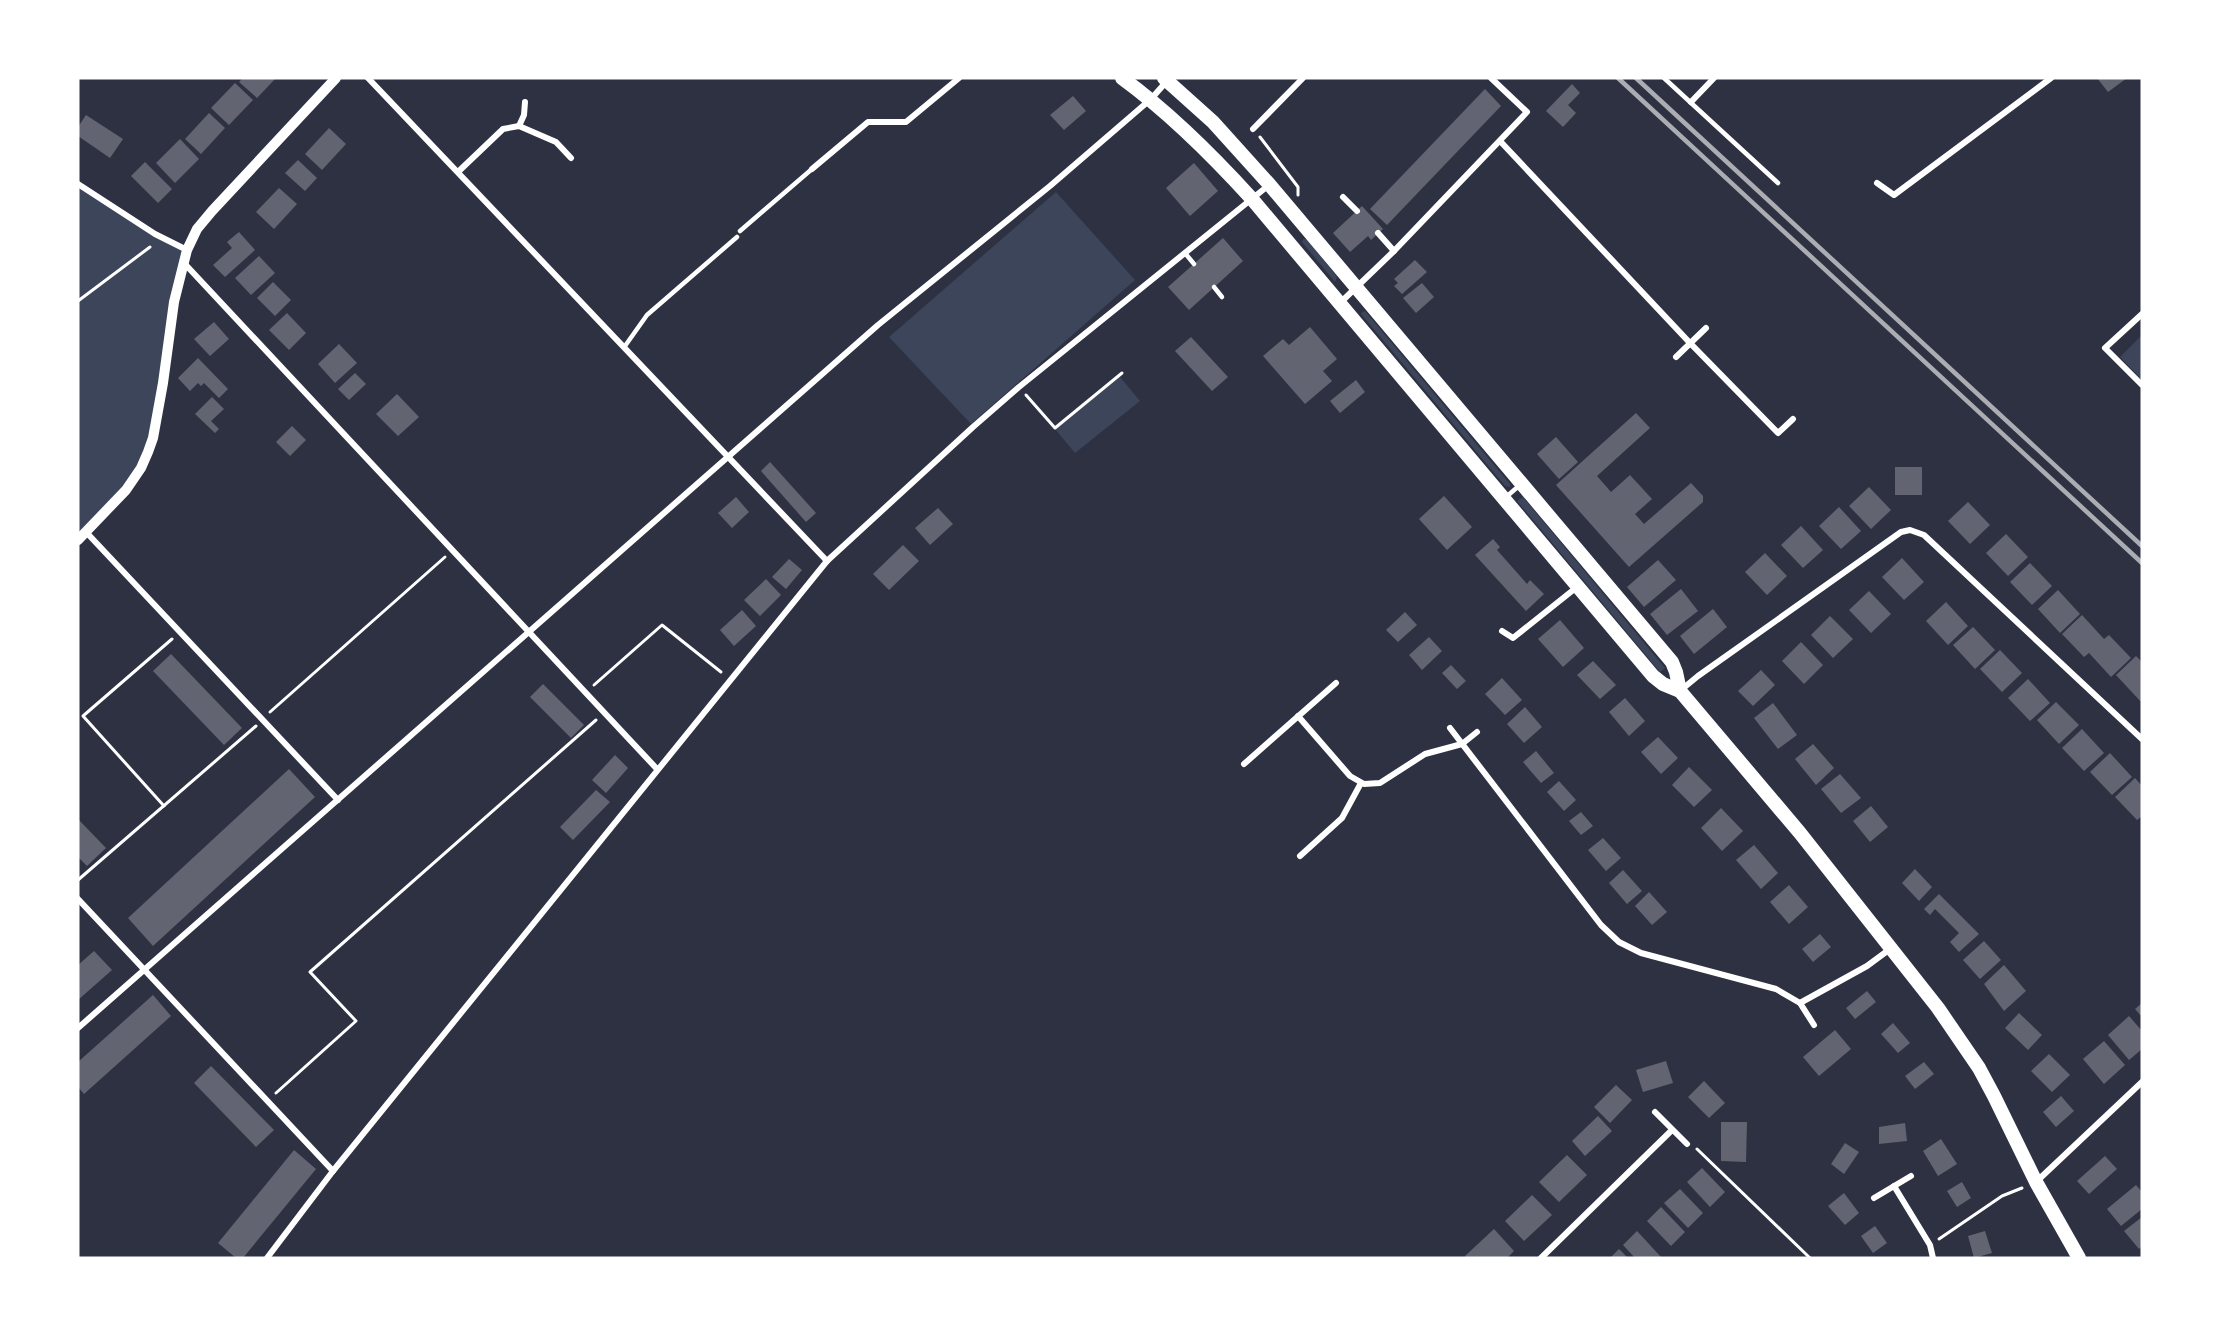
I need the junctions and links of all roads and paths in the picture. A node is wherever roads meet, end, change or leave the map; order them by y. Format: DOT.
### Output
graph roads {
  1 [pos="336,78"];
  2 [pos="368,78"];
  3 [pos="959,78"];
  4 [pos="1122,78"];
  5 [pos="1303,78"];
  6 [pos="1491,78"];
  7 [pos="1664,78"];
  8 [pos="1714,78"];
  9 [pos="2051,78"];
  10 [pos="1166,79"];
  11 [pos="1151,99"];
  12 [pos="525,102"];
  13 [pos="1691,102"];
  14 [pos="519,126"];
  15 [pos="1253,129"];
  16 [pos="1500,141"];
  17 [pos="571,158"];
  18 [pos="812,169"];
  19 [pos="459,171"];
  20 [pos="1778,183"];
  21 [pos="1877,183"];
  22 [pos="78,184"];
  23 [pos="1269,184"];
  24 [pos="1298,195"];
  25 [pos="1343,197"];
  26 [pos="1252,199"];
  27 [pos="1357,211"];
  28 [pos="740,231"];
  29 [pos="1378,234"];
  30 [pos="736,237"];
  31 [pos="150,247"];
  32 [pos="187,250"];
  33 [pos="1394,251"];
  34 [pos="1185,254"];
  35 [pos="183,263"];
  36 [pos="1194,264"];
  37 [pos="1214,287"];
  38 [pos="1357,287"];
  39 [pos="1222,297"];
  40 [pos="78,301"];
  41 [pos="1340,303"];
  42 [pos="2142,314"];
  43 [pos="1706,328"];
  44 [pos="1690,344"];
  45 [pos="625,346"];
  46 [pos="1676,357"];
  47 [pos="1122,373"];
  48 [pos="2142,385"];
  49 [pos="1019,387"];
  50 [pos="1793,419"];
  51 [pos="728,458"];
  52 [pos="1522,484"];
  53 [pos="1504,500"];
  54 [pos="82,536"];
  55 [pos="453,550"];
  56 [pos="827,561"];
  57 [pos="1577,587"];
  58 [pos="180,631"];
  59 [pos="1502,631"];
  60 [pos="530,632"];
  61 [pos="731,679"];
  62 [pos="1336,683"];
  63 [pos="1680,691"];
  64 [pos="586,692"];
  65 [pos="604,712"];
  66 [pos="1298,716"];
  67 [pos="262,719"];
  68 [pos="1450,729"];
  69 [pos="1477,732"];
  70 [pos="2142,738"];
  71 [pos="1462,744"];
  72 [pos="1244,764"];
  73 [pos="657,769"];
  74 [pos="1361,783"];
  75 [pos="338,800"];
  76 [pos="164,806"];
  77 [pos="1300,856"];
  78 [pos="78,880"];
  79 [pos="78,899"];
  80 [pos="1890,949"];
  81 [pos="145,970"];
  82 [pos="1800,1003"];
  83 [pos="1814,1025"];
  84 [pos="78,1028"];
  85 [pos="2142,1082"];
  86 [pos="267,1101"];
  87 [pos="1655,1112"];
  88 [pos="1672,1130"];
  89 [pos="1686,1144"];
  90 [pos="333,1171"];
  91 [pos="1911,1176"];
  92 [pos="2036,1182"];
  93 [pos="1894,1186"];
  94 [pos="1874,1198"];
  95 [pos="1930,1245"];
  96 [pos="267,1258"];
  97 [pos="1541,1258"];
  98 [pos="1810,1258"];
  99 [pos="1933,1258"];
  100 [pos="2079,1258"];
  1 -- 32 [label="street"];
  2 -- 19 [label="street"];
  3 -- 18 [label="street"];
  4 -- 11 [label="highway"];
  5 -- 15 [label="street"];
  6 -- 16 [label="street"];
  7 -- 13 [label="lane"];
  8 -- 13 [label="street"];
  9 -- 21 [label="street"];
  10 -- 11 [label="street"];
  10 -- 23 [label="highway"];
  11 -- 26 [label="highway"];
  11 -- 51 [label="street"];
  12 -- 14 [label="street"];
  13 -- 20 [label="lane"];
  14 -- 17 [label="street"];
  14 -- 19 [label="street"];
  15 -- 24 [label="path"];
  16 -- 33 [label="street"];
  16 -- 44 [label="street"];
  18 -- 28 [label="lane"];
  19 -- 45 [label="street"];
  22 -- 32 [label="street"];
  23 -- 26 [label="street"];
  23 -- 38 [label="highway"];
  25 -- 27 [label="street"];
  26 -- 34 [label="street"];
  26 -- 41 [label="highway"];
  29 -- 33 [label="street"];
  30 -- 45 [label="lane"];
  31 -- 40 [label="path"];
  32 -- 35 [label="street"];
  33 -- 38 [label="street"];
  34 -- 36 [label="lane"];
  34 -- 49 [label="street"];
  35 -- 54 [label="street"];
  35 -- 55 [label="street"];
  37 -- 39 [label="lane"];
  38 -- 41 [label="street"];
  38 -- 52 [label="highway"];
  41 -- 53 [label="highway"];
  42 -- 48 [label="street"];
  43 -- 44 [label="street"];
  44 -- 46 [label="street"];
  44 -- 50 [label="street"];
  45 -- 51 [label="street"];
  47 -- 49 [label="path"];
  49 -- 56 [label="street"];
  51 -- 56 [label="street"];
  51 -- 60 [label="street"];
  52 -- 53 [label="lane"];
  52 -- 63 [label="highway"];
  53 -- 57 [label="highway"];
  54 -- 58 [label="street"];
  55 -- 60 [label="street"];
  55 -- 67 [label="path"];
  56 -- 61 [label="street"];
  57 -- 59 [label="street"];
  57 -- 63 [label="highway"];
  58 -- 67 [label="street"];
  58 -- 76 [label="path"];
  60 -- 64 [label="street"];
  60 -- 75 [label="street"];
  61 -- 64 [label="path"];
  61 -- 73 [label="street"];
  62 -- 66 [label="street"];
  63 -- 70 [label="street"];
  63 -- 80 [label="highway"];
  64 -- 65 [label="street"];
  65 -- 73 [label="street"];
  65 -- 86 [label="path"];
  66 -- 72 [label="street"];
  66 -- 74 [label="street"];
  67 -- 75 [label="street"];
  67 -- 76 [label="path"];
  68 -- 71 [label="street"];
  69 -- 71 [label="street"];
  71 -- 74 [label="street"];
  71 -- 82 [label="street"];
  73 -- 90 [label="street"];
  74 -- 77 [label="street"];
  75 -- 81 [label="street"];
  76 -- 78 [label="path"];
  79 -- 81 [label="street"];
  80 -- 82 [label="street"];
  80 -- 92 [label="highway"];
  81 -- 84 [label="street"];
  81 -- 86 [label="street"];
  82 -- 83 [label="street"];
  85 -- 92 [label="street"];
  86 -- 90 [label="street"];
  87 -- 88 [label="street"];
  88 -- 89 [label="street"];
  88 -- 97 [label="street"];
  89 -- 98 [label="path"];
  90 -- 96 [label="street"];
  91 -- 93 [label="street"];
  92 -- 95 [label="path"];
  92 -- 100 [label="highway"];
  93 -- 94 [label="street"];
  93 -- 95 [label="street"];
  95 -- 99 [label="street"];
}
